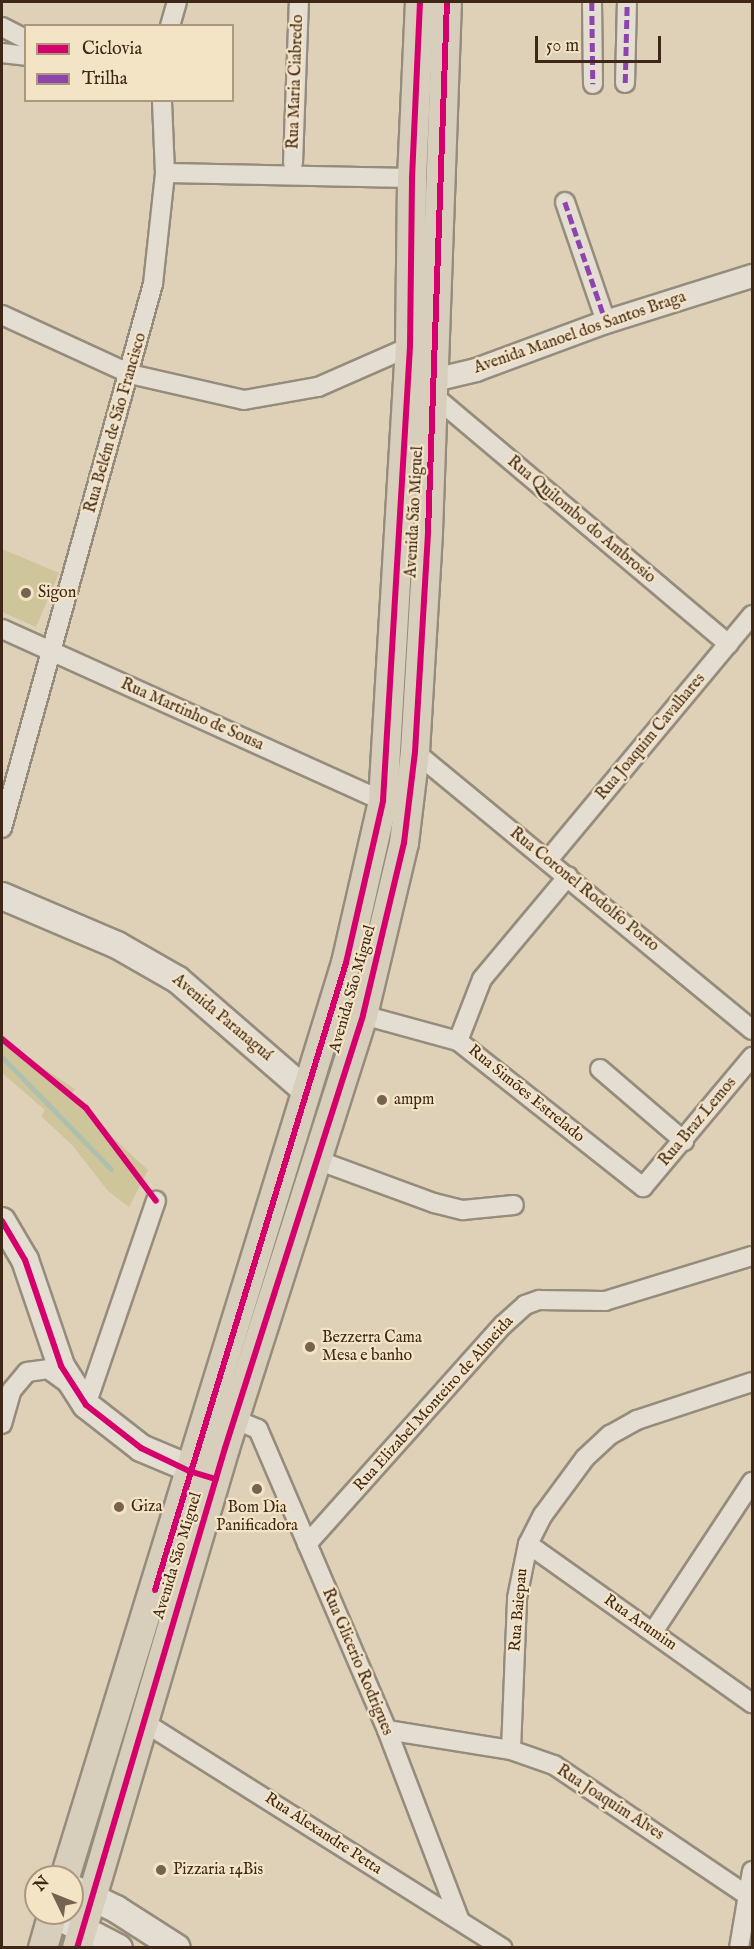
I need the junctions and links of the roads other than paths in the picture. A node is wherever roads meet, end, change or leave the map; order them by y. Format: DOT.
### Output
graph roads {
  1 [pos="177,2"];
  2 [pos="299,2"];
  3 [pos="420,2"];
  4 [pos="447,2"];
  5 [pos="592,2"];
  6 [pos="627,2"];
  7 [pos="171,24"];
  8 [pos="2,27"];
  9 [pos="24,38"];
  10 [pos="2,53"];
  11 [pos="24,56"];
  12 [pos="625,83"];
  13 [pos="593,84"];
  14 [pos="161,102"];
  15 [pos="293,163"];
  16 [pos="165,173"];
  17 [pos="412,178"];
  18 [pos="565,202"];
  19 [pos="753,276"];
  20 [pos="2,315"];
  21 [pos="606,322"];
  22 [pos="437,336"];
  23 [pos="410,346"];
  24 [pos="130,374"];
  25 [pos="407,386"];
  26 [pos="435,388"];
  27 [pos="753,615"];
  28 [pos="2,629"];
  29 [pos="728,644"];
  30 [pos="52,652"];
  31 [pos="27,739"];
  32 [pos="415,752"];
  33 [pos="2,784"];
  34 [pos="383,801"];
  35 [pos="2,828"];
  36 [pos="548,860"];
  37 [pos="568,876"];
  38 [pos="2,896"];
  39 [pos="363,1015"];
  40 [pos="753,1030"];
  41 [pos="458,1041"];
  42 [pos="753,1057"];
  43 [pos="600,1069"];
  44 [pos="305,1090"];
  45 [pos="684,1141"];
  46 [pos="319,1151"];
  47 [pos="643,1187"];
  48 [pos="156,1201"];
  49 [pos="514,1205"];
  50 [pos="2,1221"];
  51 [pos="9,1247"];
  52 [pos="753,1256"];
  53 [pos="753,1382"];
  54 [pos="79,1396"];
  55 [pos="234,1419"];
  56 [pos="2,1424"];
  57 [pos="203,1475"];
  58 [pos="753,1482"];
  59 [pos="307,1544"];
  60 [pos="528,1544"];
  61 [pos="653,1632"];
  62 [pos="753,1703"];
  63 [pos="142,1721"];
  64 [pos="387,1730"];
  65 [pos="511,1750"];
  66 [pos="68,1865"];
  67 [pos="753,1871"];
  68 [pos="84,1887"];
  69 [pos="84,1894"];
  70 [pos="748,1896"];
  71 [pos="460,1921"];
  72 [pos="50,1925"];
  73 [pos="66,1925"];
  74 [pos="80,1938"];
  75 [pos="44,1947"];
  76 [pos="119,1947"];
  77 [pos="177,1947"];
  78 [pos="503,1947"];
  79 [pos="739,1947"];
  1 -- 7 [label="street"];
  2 -- 15 [label="street, Rua Maria Ciabredo"];
  3 -- 17 [label="main road, Avenida São Miguel"];
  4 -- 22 [label="main road, Avenida São Miguel"];
  5 -- 13 [label="street"];
  6 -- 12 [label="street"];
  8 -- 9 [label="street"];
  10 -- 11 [label="street"];
  14 -- 16 [label="street, Rua Belém de São Francisco"];
  16 -- 17 [label="street"];
  16 -- 24 [label="street, Rua Belém de São Francisco"];
  17 -- 23 [label="main road, Avenida São Miguel"];
  18 -- 21 [label="street"];
  19 -- 21 [label="street, Avenida Manoel dos Santos Braga"];
  20 -- 24 [label="street"];
  21 -- 26 [label="street, Avenida Manoel dos Santos Braga"];
  22 -- 23 [label="street"];
  22 -- 26 [label="main road, Avenida São Miguel"];
  23 -- 24 [label="street"];
  23 -- 25 [label="main road, Avenida São Miguel"];
  24 -- 30 [label="street, Rua Belém de São Francisco"];
  25 -- 26 [label="street, Avenida Manoel dos Santos Braga"];
  25 -- 34 [label="main road, Avenida São Miguel"];
  26 -- 29 [label="street, Rua Quilombo do Ambrosio"];
  26 -- 32 [label="main road, Avenida São Miguel"];
  27 -- 29 [label="street, Rua Joaquim Cavalhares"];
  28 -- 30 [label="street, Rua Martinho de Sousa"];
  29 -- 36 [label="street, Rua Joaquim Cavalhares"];
  30 -- 31 [label="street, Rua Belém de São Francisco"];
  30 -- 34 [label="street, Rua Martinho de Sousa"];
  31 -- 33 [label="street, Rua Belém de São Francisco"];
  31 -- 35 [label="street, Rua Belém de São Francisco"];
  32 -- 36 [label="street, Rua Coronel Rodolfo Porto"];
  32 -- 39 [label="main road, Avenida São Miguel"];
  34 -- 44 [label="main road, Avenida São Miguel"];
  36 -- 37 [label="street, Rua Coronel Rodolfo Porto"];
  37 -- 40 [label="street, Rua Coronel Rodolfo Porto"];
  37 -- 41 [label="street"];
  38 -- 44 [label="main road, Avenida Paranaguá"];
  39 -- 41 [label="street, Rua Simões Estrelado"];
  39 -- 46 [label="main road, Avenida São Miguel"];
  41 -- 47 [label="street, Rua Simões Estrelado"];
  42 -- 45 [label="street, Rua Braz Lemos"];
  43 -- 45 [label="street"];
  44 -- 46 [label="main road"];
  44 -- 57 [label="main road, Avenida São Miguel"];
  45 -- 47 [label="street, Rua Braz Lemos"];
  46 -- 49 [label="street"];
  46 -- 55 [label="main road, Avenida São Miguel"];
  48 -- 54 [label="street"];
  50 -- 51 [label="main road"];
  51 -- 54 [label="main road"];
  52 -- 59 [label="street, Rua Elizabel Monteiro de Almeida"];
  53 -- 60 [label="street, Rua Baiepau"];
  54 -- 56 [label="street"];
  54 -- 57 [label="main road"];
  55 -- 57 [label="main road, Avenida São Miguel"];
  55 -- 59 [label="street, Rua Glicerio Rodrigues"];
  57 -- 63 [label="main road, Avenida São Miguel"];
  57 -- 66 [label="main road, Avenida São Miguel"];
  58 -- 61 [label="street"];
  59 -- 64 [label="street, Rua Glicerio Rodrigues"];
  60 -- 61 [label="street, Rua Arumim"];
  60 -- 65 [label="street, Rua Baiepau"];
  61 -- 62 [label="street, Rua Arumim"];
  63 -- 68 [label="main road, Avenida São Miguel"];
  63 -- 71 [label="street, Rua Alexandre Petta"];
  64 -- 65 [label="street, Rua Joaquim Alves"];
  64 -- 71 [label="street, Rua Glicerio Rodrigues"];
  65 -- 70 [label="street, Rua Joaquim Alves"];
  67 -- 70 [label="street"];
  69 -- 77 [label="main road"];
  70 -- 79 [label="street"];
  71 -- 78 [label="street, Rua Alexandre Petta"];
  72 -- 75 [label="main road"];
  73 -- 74 [label="main road"];
  74 -- 76 [label="main road"];
}
